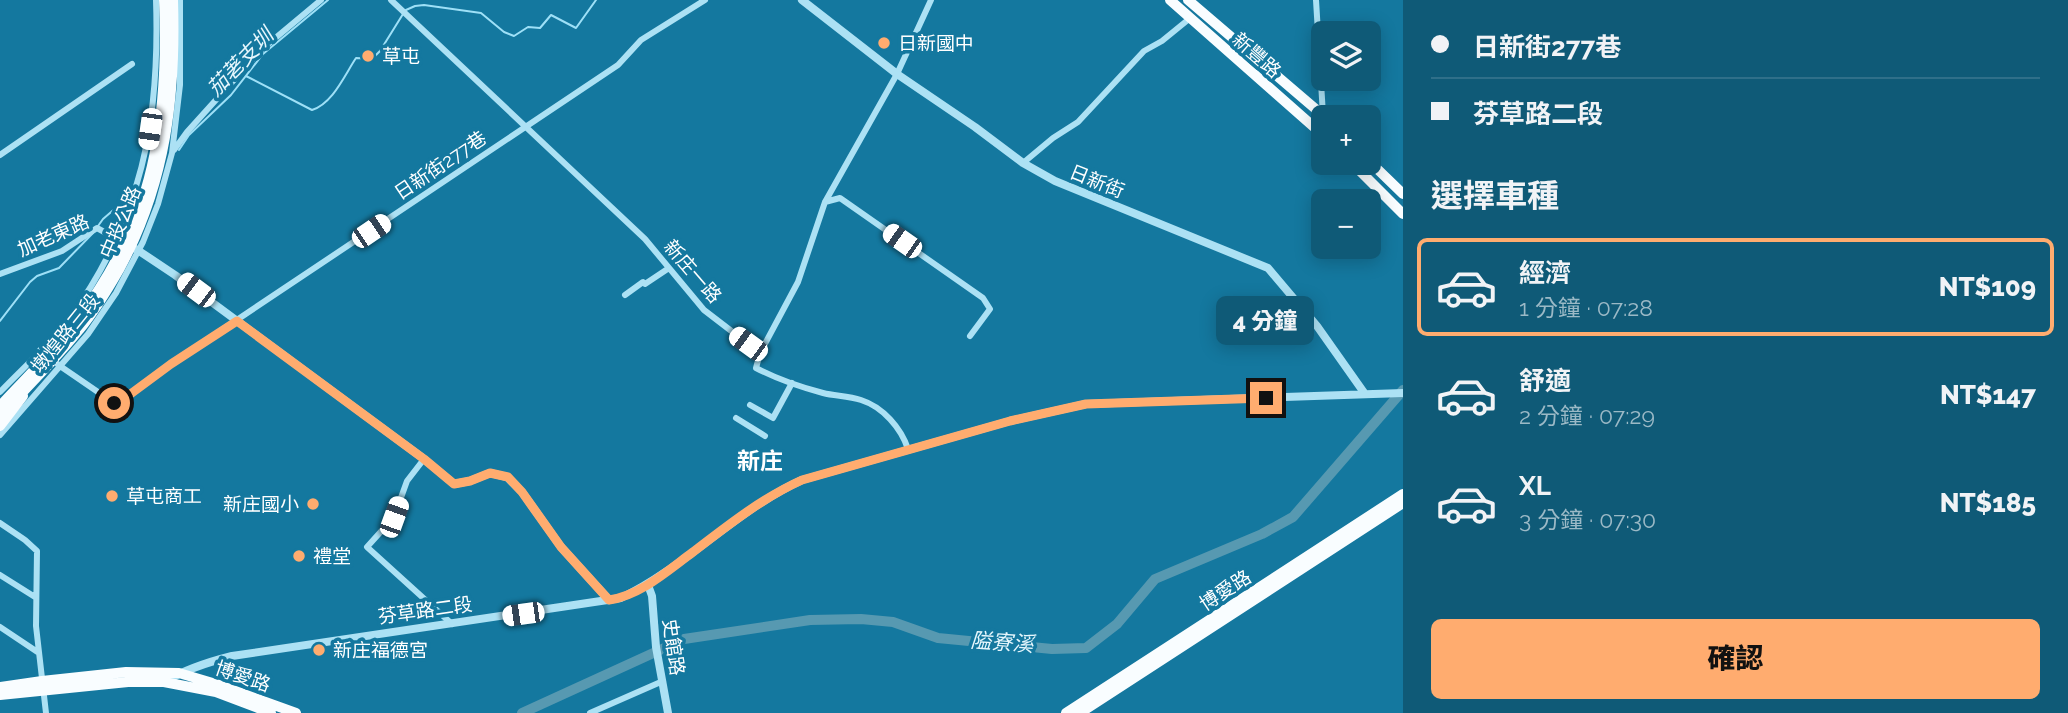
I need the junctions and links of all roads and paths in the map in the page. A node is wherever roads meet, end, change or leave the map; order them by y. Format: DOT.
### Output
graph roads {
  1 [pos="156,0"];
  2 [pos="164,0"];
  3 [pos="173,0"];
  4 [pos="180,0"];
  5 [pos="321,0"];
  6 [pos="391,0"];
  7 [pos="705,0"];
  8 [pos="802,0"];
  9 [pos="931,0"];
  10 [pos="1170,0"];
  11 [pos="1188,0"];
  12 [pos="1317,0"];
  13 [pos="1189,19"];
  14 [pos="132,64"];
  15 [pos="898,74"];
  16 [pos="1323,105"];
  17 [pos="1311,106"];
  18 [pos="1311,125"];
  19 [pos="526,127"];
  20 [pos="172,153"];
  21 [pos="0,155"];
  22 [pos="1023,163"];
  23 [pos="1381,173"];
  24 [pos="1364,175"];
  25 [pos="134,192"];
  26 [pos="1403,194"];
  27 [pos="825,202"];
  28 [pos="1403,214"];
  29 [pos="117,239"];
  30 [pos="139,251"];
  31 [pos="669,268"];
  32 [pos="0,274"];
  33 [pos="625,295"];
  34 [pos="237,321"];
  35 [pos="970,336"];
  36 [pos="40,350"];
  37 [pos="760,353"];
  38 [pos="60,366"];
  39 [pos="28,381"];
  40 [pos="792,383"];
  41 [pos="0,392"];
  42 [pos="1403,393"];
  43 [pos="1365,394"];
  44 [pos="0,404"];
  45 [pos="750,405"];
  46 [pos="0,416"];
  47 [pos="736,418"];
  48 [pos="0,426"];
  49 [pos="0,435"];
  50 [pos="765,436"];
  51 [pos="908,449"];
  52 [pos="424,459"];
  53 [pos="1403,494"];
  54 [pos="1403,503"];
  55 [pos="0,523"];
  56 [pos="0,575"];
  57 [pos="648,585"];
  58 [pos="35,597"];
  59 [pos="609,600"];
  60 [pos="452,624"];
  61 [pos="0,627"];
  62 [pos="39,653"];
  63 [pos="179,673"];
  64 [pos="662,679"];
  65 [pos="164,682"];
  66 [pos="43,685"];
  67 [pos="0,687"];
  68 [pos="0,695"];
  69 [pos="46,713"];
  70 [pos="271,713"];
  71 [pos="296,713"];
  72 [pos="590,713"];
  73 [pos="668,713"];
  74 [pos="1066,713"];
  75 [pos="1080,713"];
  1 -- 25 [label="street, 墩煌路三段"];
  2 -- 39 [label="main road, 中投公路, bridge"];
  3 -- 39 [label="main road, 中投公路, bridge"];
  4 -- 20 [label="street"];
  5 -- 20 [label="street"];
  6 -- 19 [label="street, 新庄一路"];
  7 -- 19 [label="street, 日新街277巷"];
  8 -- 15 [label="street, 日新街"];
  9 -- 15 [label="street"];
  10 -- 13 [label="main road, 新豐路"];
  11 -- 17 [label="main road, 新豐路"];
  12 -- 16 [label="street"];
  13 -- 18 [label="main road, 新豐路"];
  13 -- 22 [label="street"];
  14 -- 21 [label="street"];
  15 -- 22 [label="street, 日新街"];
  15 -- 27 [label="street"];
  19 -- 31 [label="street, 新庄一路"];
  19 -- 34 [label="street, 日新街277巷"];
  20 -- 25 [label="street"];
  20 -- 30 [label="street, 墩煌路三段"];
  22 -- 43 [label="street, 日新街"];
  23 -- 26 [label="main road"];
  24 -- 28 [label="main road"];
  25 -- 29 [label="street, 墩煌路三段"];
  27 -- 35 [label="street"];
  27 -- 37 [label="street"];
  29 -- 30 [label="street"];
  29 -- 32 [label="street, 加老東路"];
  29 -- 36 [label="street, 墩煌路三段"];
  30 -- 34 [label="street"];
  30 -- 38 [label="street, 墩煌路三段"];
  31 -- 33 [label="street"];
  31 -- 37 [label="street, 新庄一路"];
  34 -- 38 [label="street, 日新街277巷"];
  34 -- 52 [label="street"];
  36 -- 38 [label="street"];
  36 -- 41 [label="street, 墩煌路三段"];
  37 -- 40 [label="street, 新庄一路"];
  38 -- 49 [label="street, 墩煌路三段"];
  39 -- 44 [label="main road, 中投公路, bridge"];
  39 -- 46 [label="main road, 中投公路, bridge"];
  39 -- 48 [label="main road, bridge"];
  40 -- 45 [label="street"];
  40 -- 51 [label="street, 新庄一路"];
  42 -- 43 [label="street, 芬草路二段"];
  43 -- 51 [label="street, 芬草路二段"];
  47 -- 50 [label="street"];
  51 -- 57 [label="street, 芬草路二段"];
  52 -- 59 [label="street"];
  52 -- 60 [label="street"];
  53 -- 74 [label="main road, 博愛路"];
  54 -- 75 [label="main road, 博愛路"];
  55 -- 58 [label="street"];
  56 -- 58 [label="street"];
  57 -- 59 [label="street, 芬草路二段"];
  57 -- 64 [label="street, 史館路"];
  58 -- 62 [label="street"];
  59 -- 60 [label="street, 芬草路二段"];
  60 -- 63 [label="street, 芬草路二段"];
  61 -- 62 [label="street"];
  62 -- 66 [label="street"];
  63 -- 65 [label="street, 芬草路二段"];
  63 -- 66 [label="main road, 芬草路二段"];
  63 -- 71 [label="main road, 博愛路"];
  64 -- 72 [label="street"];
  64 -- 73 [label="street, 史館路"];
  65 -- 66 [label="main road, 芬草路二段"];
  65 -- 70 [label="main road, 博愛路"];
  66 -- 67 [label="main road, 芬草路二段"];
  66 -- 68 [label="main road, 芬草路二段"];
  66 -- 69 [label="street"];
}
